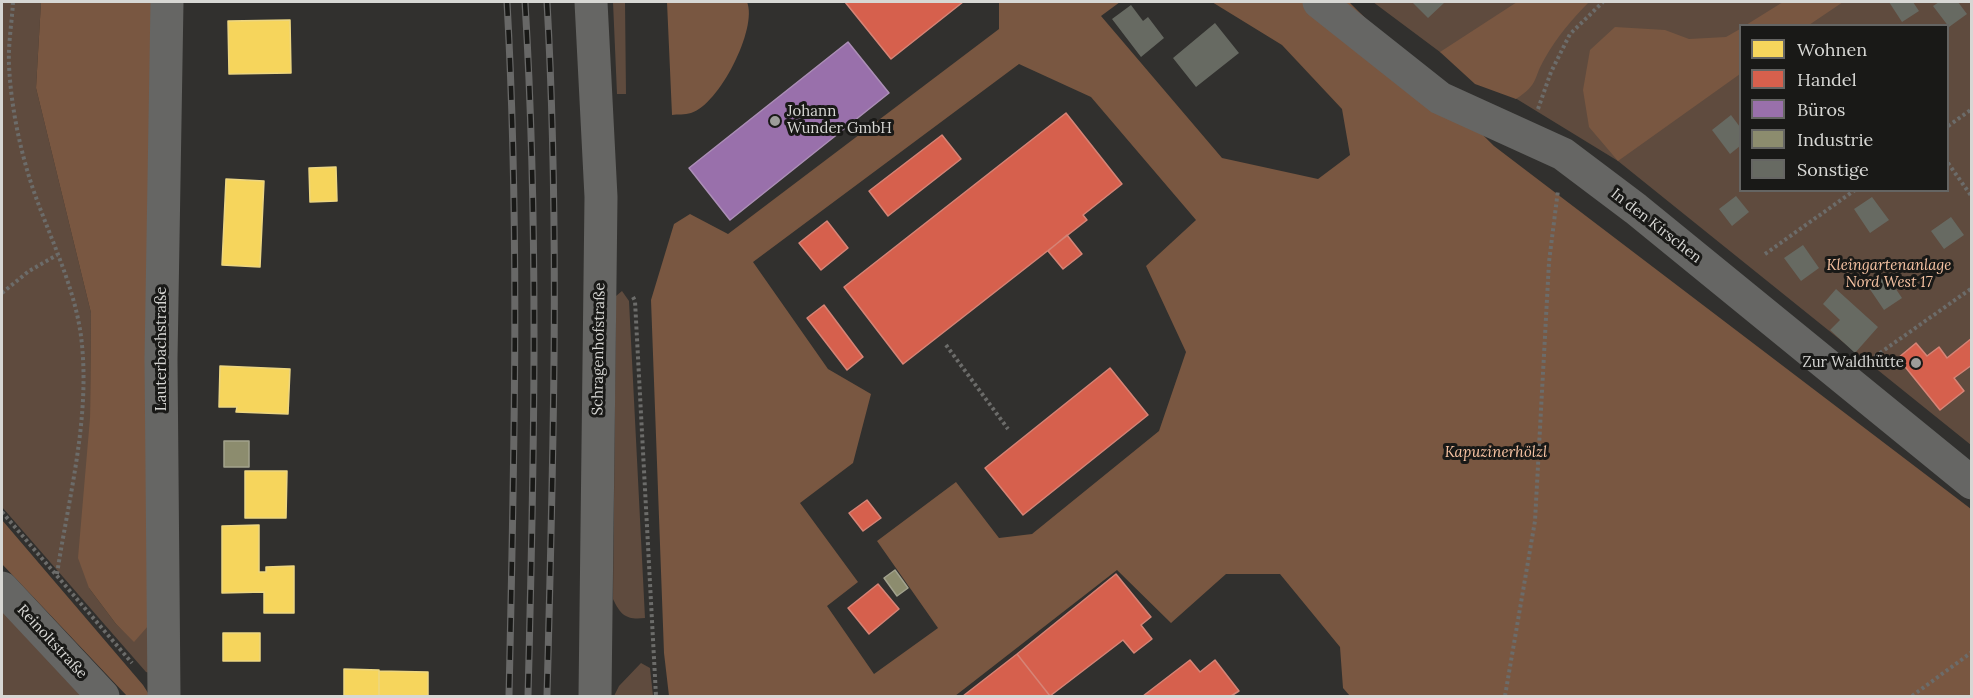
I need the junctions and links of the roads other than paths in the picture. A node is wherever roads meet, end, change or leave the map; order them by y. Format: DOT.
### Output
graph roads {
  1 [pos="167,2"];
  2 [pos="591,2"];
  3 [pos="1319,2"];
  4 [pos="1971,483"];
  5 [pos="2,588"];
  6 [pos="103,696"];
  7 [pos="164,696"];
  8 [pos="595,696"];
  1 -- 7 [label="street, Lauterbachstraße"];
  2 -- 8 [label="street, Schragenhofstraße"];
  3 -- 4 [label="street, In den Kirschen"];
  5 -- 6 [label="street, Reinoltstraße"];
}
